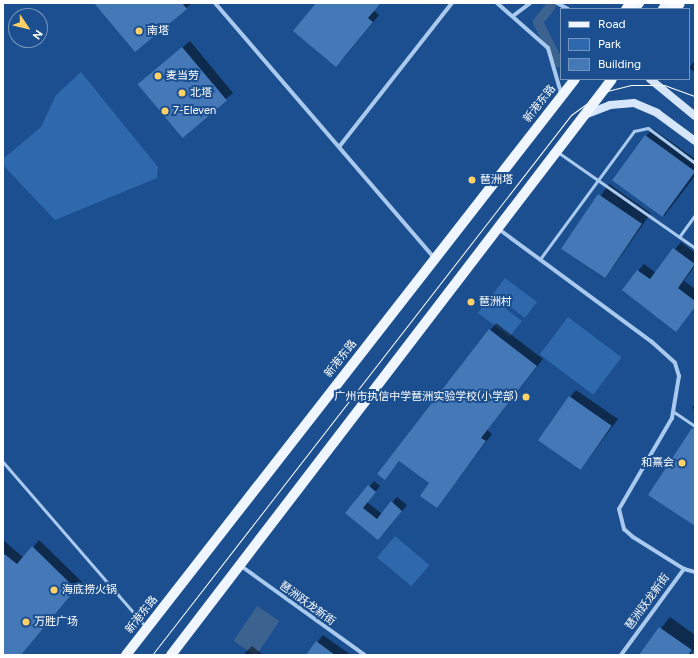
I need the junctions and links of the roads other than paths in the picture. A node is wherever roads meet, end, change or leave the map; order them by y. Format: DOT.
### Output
graph roads {
  1 [pos="215,3"];
  2 [pos="452,3"];
  3 [pos="497,3"];
  4 [pos="530,3"];
  5 [pos="557,3"];
  6 [pos="566,8"];
  7 [pos="513,16"];
  8 [pos="574,80"];
  9 [pos="611,80"];
  10 [pos="651,80"];
  11 [pos="562,96"];
  12 [pos="587,114"];
  13 [pos="695,116"];
  14 [pos="695,141"];
  15 [pos="339,147"];
  16 [pos="559,153"];
  17 [pos="695,163"];
  18 [pos="598,180"];
  19 [pos="695,215"];
  20 [pos="500,230"];
  21 [pos="679,237"];
  22 [pos="695,248"];
  23 [pos="434,258"];
  24 [pos="540,259"];
  25 [pos="674,412"];
  26 [pos="695,426"];
  27 [pos="3,462"];
  28 [pos="240,566"];
  29 [pos="684,569"];
  30 [pos="695,572"];
  31 [pos="147,628"];
  32 [pos="126,655"];
  33 [pos="172,655"];
  34 [pos="365,655"];
  35 [pos="621,655"];
  1 -- 15 [label="street"];
  2 -- 15 [label="street"];
  3 -- 7 [label="street"];
  4 -- 7 [label="street"];
  5 -- 6 [label="street"];
  7 -- 11 [label="street"];
  8 -- 11 [label="main road, 新港东路"];
  9 -- 12 [label="main road"];
  10 -- 13 [label="main road"];
  11 -- 23 [label="main road, 新港东路"];
  12 -- 14 [label="main road"];
  12 -- 16 [label="main road"];
  15 -- 23 [label="street"];
  16 -- 18 [label="lane"];
  16 -- 20 [label="main road"];
  17 -- 18 [label="lane"];
  18 -- 21 [label="lane"];
  18 -- 24 [label="lane"];
  19 -- 21 [label="lane"];
  20 -- 24 [label="street"];
  20 -- 28 [label="main road"];
  21 -- 22 [label="lane"];
  23 -- 31 [label="main road, 新港东路"];
  24 -- 25 [label="street"];
  25 -- 26 [label="lane"];
  25 -- 29 [label="street"];
  27 -- 31 [label="lane"];
  28 -- 33 [label="main road"];
  28 -- 34 [label="street, 琶洲跃龙新街"];
  29 -- 30 [label="street, 琶洲跃龙新街"];
  29 -- 35 [label="street, 琶洲跃龙新街"];
  31 -- 32 [label="main road, 新港东路"];
}
